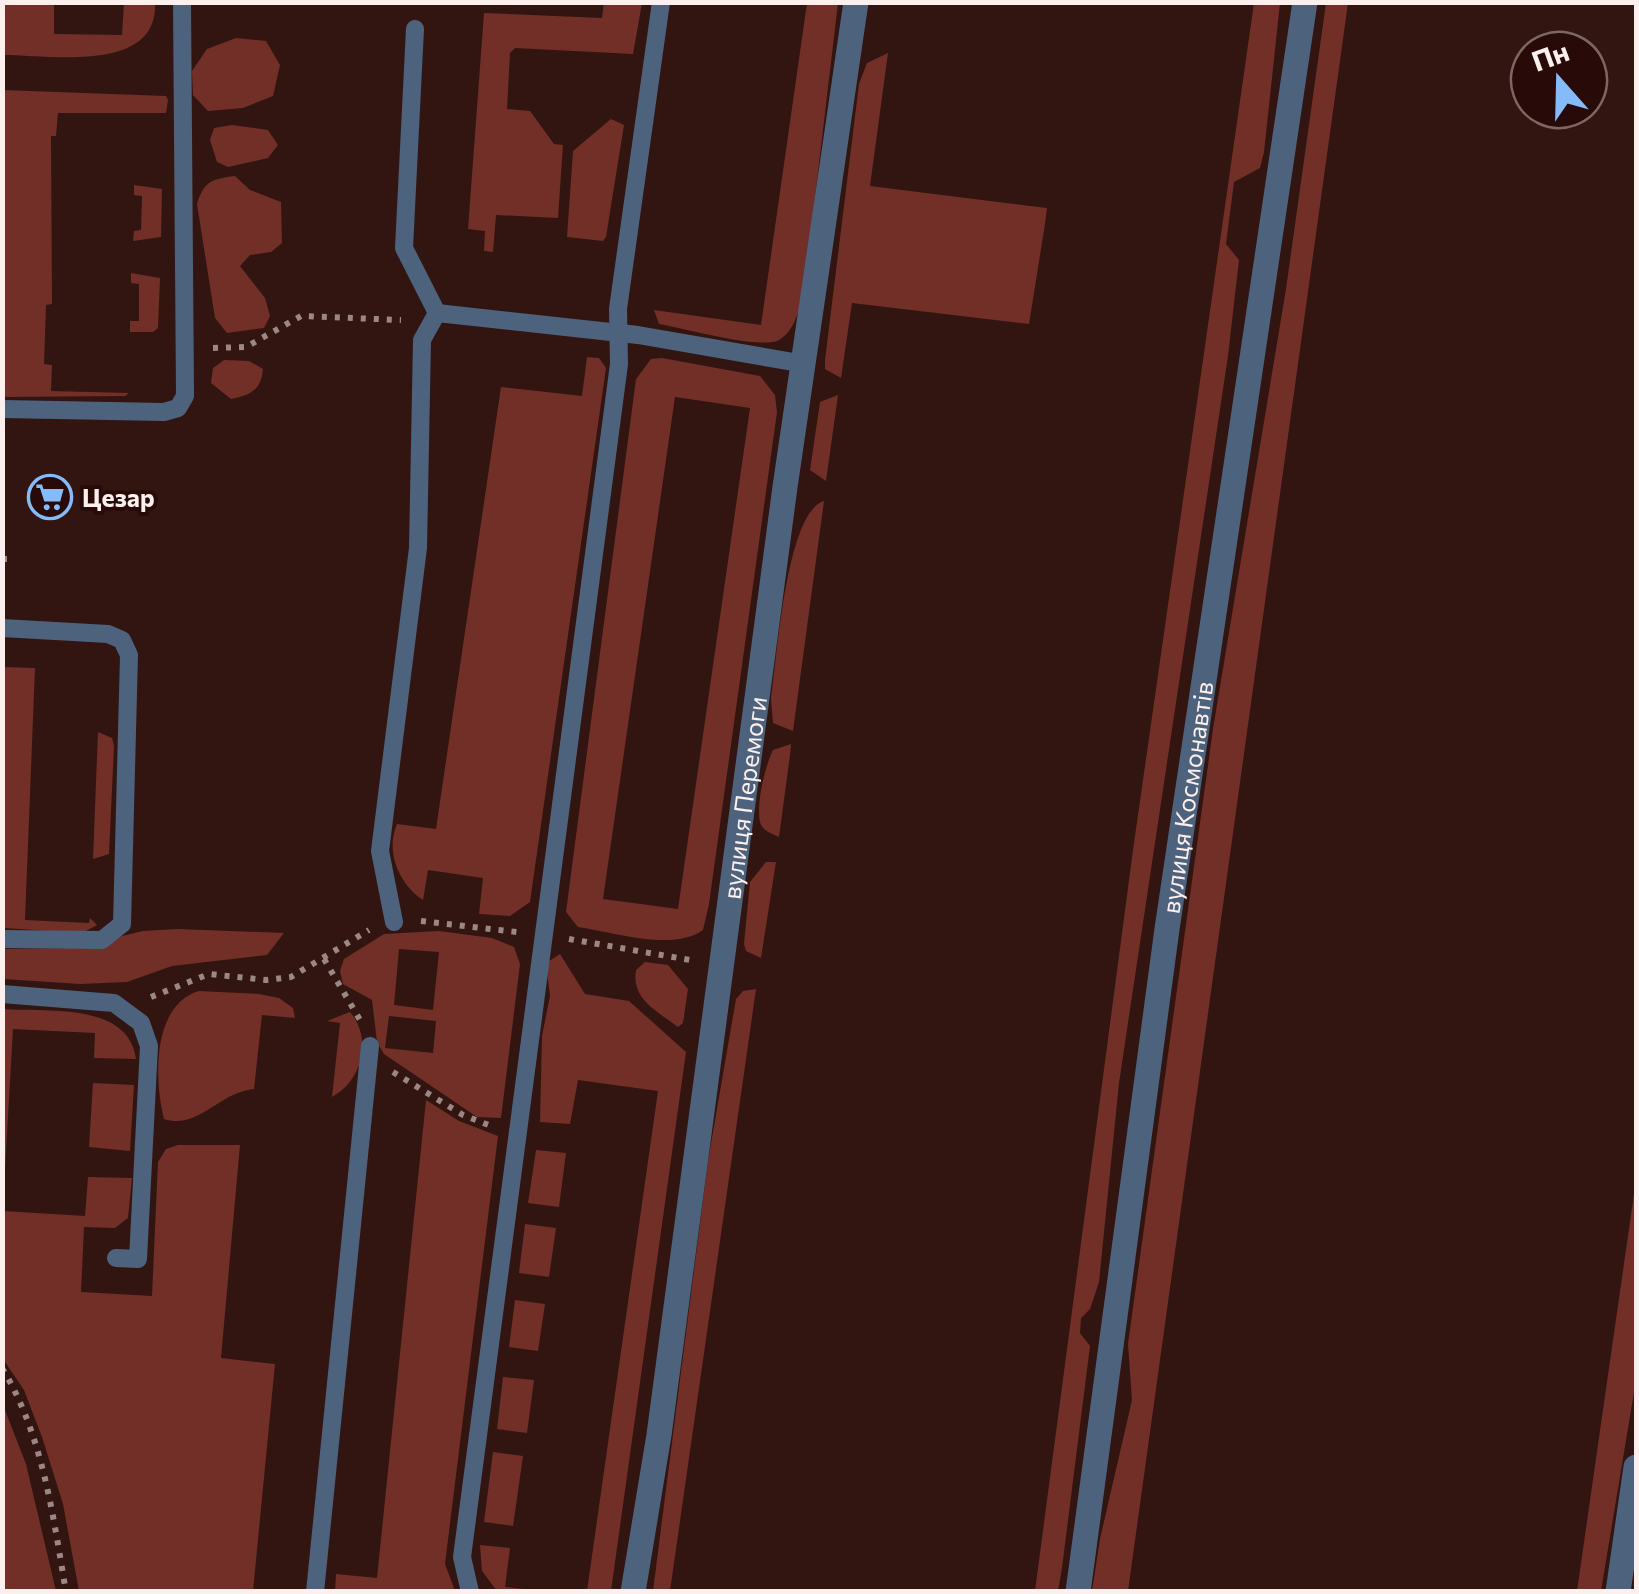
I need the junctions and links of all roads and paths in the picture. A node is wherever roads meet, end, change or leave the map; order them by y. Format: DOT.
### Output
graph roads {
  1 [pos="182,2"];
  2 [pos="660,2"];
  3 [pos="856,2"];
  4 [pos="1305,2"];
  5 [pos="415,30"];
  6 [pos="437,313"];
  7 [pos="619,333"];
  8 [pos="184,348"];
  9 [pos="805,364"];
  10 [pos="2,409"];
  11 [pos="2,559"];
  12 [pos="14,559"];
  13 [pos="2,628"];
  14 [pos="394,922"];
  15 [pos="541,934"];
  16 [pos="2,939"];
  17 [pos="324,959"];
  18 [pos="720,965"];
  19 [pos="2,994"];
  20 [pos="127,1009"];
  21 [pos="370,1046"];
  22 [pos="516,1136"];
  23 [pos="116,1258"];
  24 [pos="2,1368"];
  25 [pos="1636,1468"];
  26 [pos="66,1592"];
  27 [pos="315,1592"];
  28 [pos="470,1592"];
  29 [pos="632,1592"];
  30 [pos="1078,1592"];
  31 [pos="1618,1592"];
  1 -- 8 [label="lane"];
  2 -- 7 [label="lane"];
  3 -- 9 [label="street, вулиця Перемоги"];
  4 -- 30 [label="street, вулиця Космонавтів"];
  5 -- 6 [label="lane"];
  6 -- 7 [label="lane"];
  6 -- 8 [label="path"];
  6 -- 14 [label="lane"];
  7 -- 9 [label="lane"];
  7 -- 15 [label="lane"];
  8 -- 10 [label="lane"];
  9 -- 18 [label="street, вулиця Перемоги"];
  11 -- 12 [label="path"];
  13 -- 16 [label="lane"];
  14 -- 15 [label="path"];
  14 -- 17 [label="path"];
  15 -- 18 [label="path"];
  15 -- 22 [label="lane"];
  17 -- 20 [label="path"];
  17 -- 21 [label="path"];
  18 -- 29 [label="street, вулиця Перемоги"];
  19 -- 20 [label="lane"];
  20 -- 23 [label="lane"];
  21 -- 22 [label="path"];
  21 -- 27 [label="lane"];
  22 -- 28 [label="lane"];
  24 -- 26 [label="path"];
  25 -- 31 [label="street"];
}
